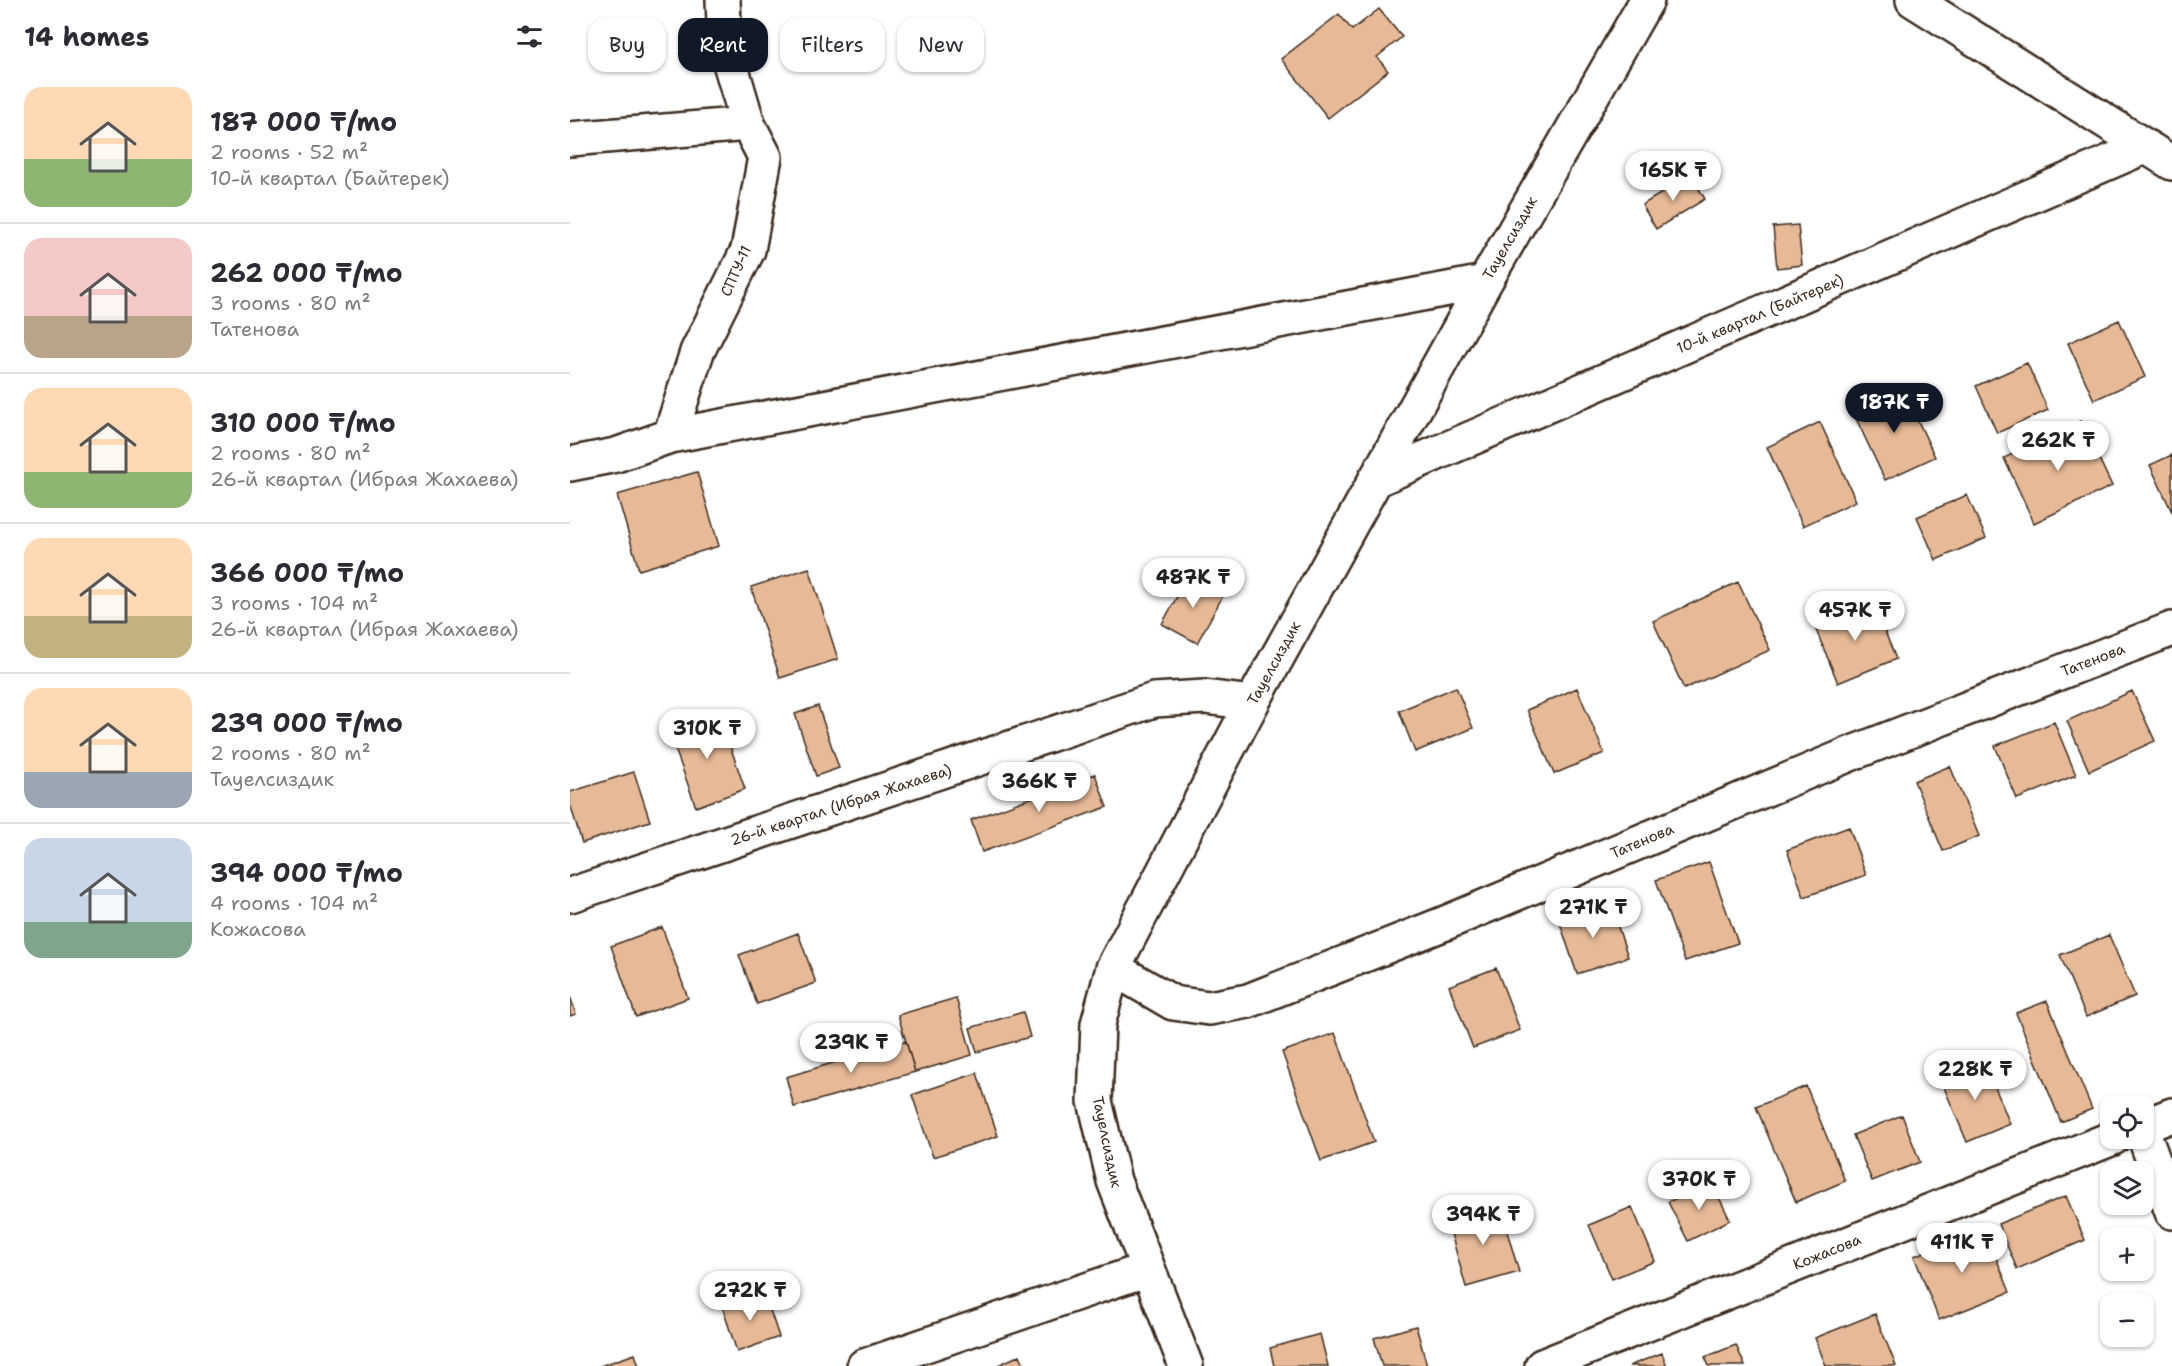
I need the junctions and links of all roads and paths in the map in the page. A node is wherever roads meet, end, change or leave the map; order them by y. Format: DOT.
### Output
graph roads {
  1 [pos="723,0"];
  2 [pos="1647,0"];
  3 [pos="1913,0"];
  4 [pos="748,124"];
  5 [pos="570,139"];
  6 [pos="2158,155"];
  7 [pos="1485,282"];
  8 [pos="670,436"];
  9 [pos="570,464"];
  10 [pos="1375,480"];
  11 [pos="2172,629"];
  12 [pos="1252,703"];
  13 [pos="570,895"];
  14 [pos="1113,968"];
  15 [pos="2172,1115"];
  16 [pos="2154,1122"];
  17 [pos="2100,1143"];
  18 [pos="2149,1149"];
  19 [pos="2172,1212"];
  20 [pos="1148,1269"];
  21 [pos="864,1366"];
  22 [pos="1186,1366"];
  23 [pos="1542,1366"];
  1 -- 4 [label="street, СПТУ-11"];
  2 -- 7 [label="street, Тауелсиздик"];
  3 -- 6 [label="street"];
  4 -- 5 [label="street"];
  4 -- 8 [label="street, СПТУ-11"];
  6 -- 10 [label="street, 10-й квартал (Байтерек)"];
  7 -- 8 [label="street"];
  7 -- 10 [label="street, Тауелсиздик"];
  8 -- 9 [label="street"];
  10 -- 12 [label="street, Тауелсиздик"];
  11 -- 14 [label="street, Татенова"];
  12 -- 13 [label="street, 26-й квартал (Ибрая Жахаева)"];
  12 -- 14 [label="street, Тауелсиздик"];
  14 -- 20 [label="street, Тауелсиздик"];
  15 -- 16 [label="street"];
  17 -- 23 [label="street, Кожасова"];
  18 -- 19 [label="street"];
  20 -- 21 [label="street"];
  20 -- 22 [label="street, Тауелсиздик"];
}
